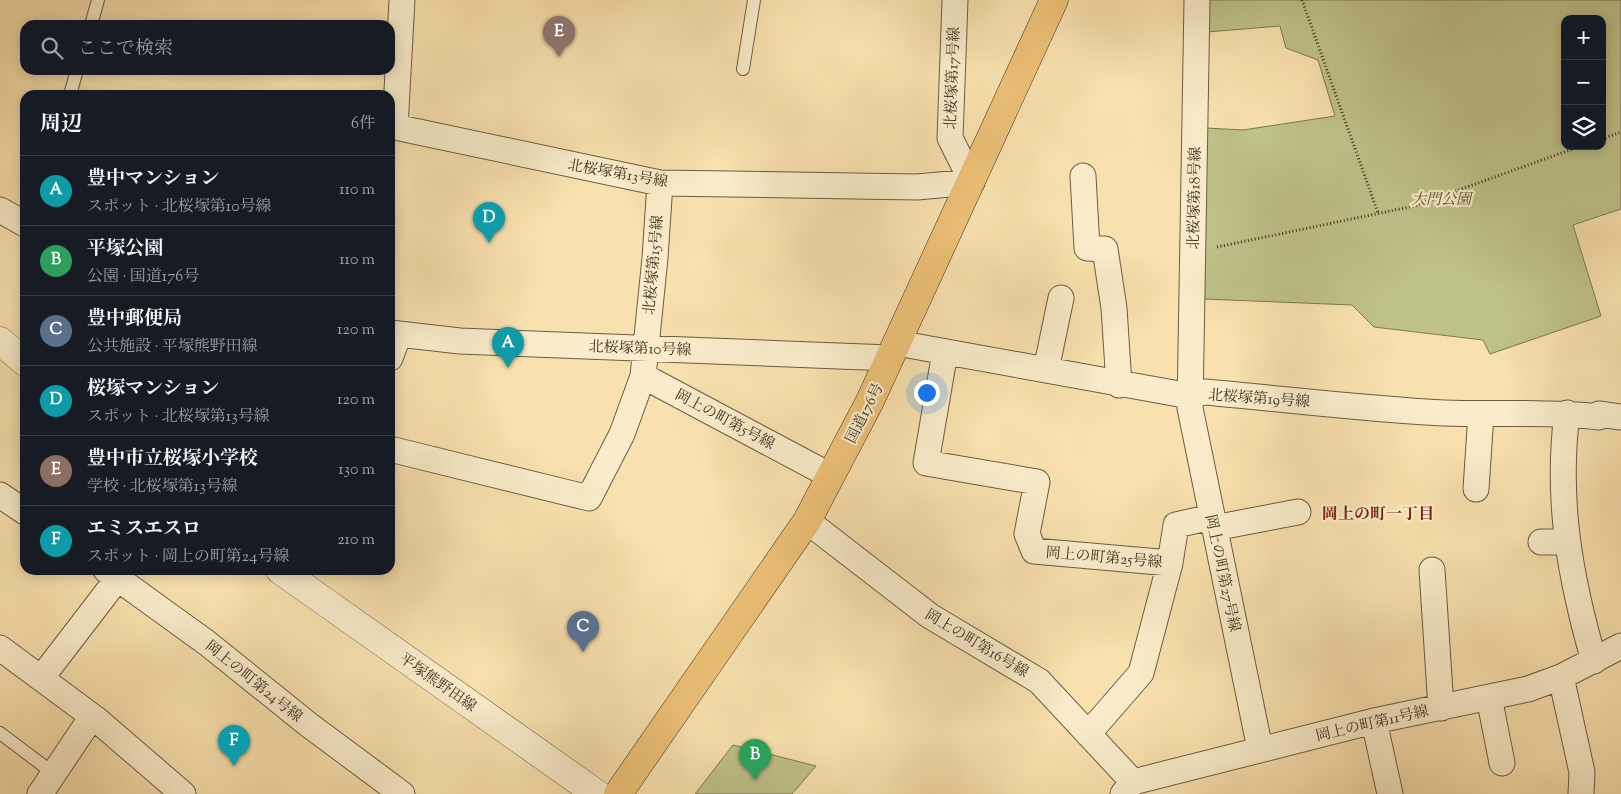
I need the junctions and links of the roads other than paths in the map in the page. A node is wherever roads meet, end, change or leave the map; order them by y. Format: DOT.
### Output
graph roads {
  1 [pos="98,0"];
  2 [pos="402,0"];
  3 [pos="754,0"];
  4 [pos="955,0"];
  5 [pos="1054,0"];
  6 [pos="1197,0"];
  7 [pos="92,20"];
  8 [pos="395,59"];
  9 [pos="743,69"];
  10 [pos="76,75"];
  11 [pos="394,75"];
  12 [pos="71,90"];
  13 [pos="394,90"];
  14 [pos="395,127"];
  15 [pos="1083,176"];
  16 [pos="972,182"];
  17 [pos="660,183"];
  18 [pos="0,210"];
  19 [pos="20,221"];
  20 [pos="1061,298"];
  21 [pos="395,334"];
  22 [pos="0,341"];
  23 [pos="646,348"];
  24 [pos="893,351"];
  25 [pos="945,352"];
  26 [pos="20,358"];
  27 [pos="1046,370"];
  28 [pos="643,376"];
  29 [pos="1119,385"];
  30 [pos="1190,396"];
  31 [pos="1567,413"];
  32 [pos="1481,414"];
  33 [pos="1621,417"];
  34 [pos="395,450"];
  35 [pos="831,476"];
  36 [pos="1476,489"];
  37 [pos="0,495"];
  38 [pos="20,509"];
  39 [pos="1298,512"];
  40 [pos="807,521"];
  41 [pos="1212,522"];
  42 [pos="1541,542"];
  43 [pos="1567,542"];
  44 [pos="1170,563"];
  45 [pos="1432,570"];
  46 [pos="111,575"];
  47 [pos="113,575"];
  48 [pos="287,575"];
  49 [pos="1621,646"];
  50 [pos="0,648"];
  51 [pos="1594,661"];
  52 [pos="42,677"];
  53 [pos="1562,677"];
  54 [pos="1489,697"];
  55 [pos="1440,708"];
  56 [pos="96,718"];
  57 [pos="1374,721"];
  58 [pos="0,733"];
  59 [pos="1088,734"];
  60 [pos="1260,749"];
  61 [pos="1502,764"];
  62 [pos="53,773"];
  63 [pos="1128,788"];
  64 [pos="40,794"];
  65 [pos="182,794"];
  66 [pos="402,794"];
  67 [pos="597,794"];
  68 [pos="618,794"];
  69 [pos="1390,794"];
  70 [pos="1580,794"];
  1 -- 7 [label="lane"];
  2 -- 8 [label="street, 北桜塚第13号線"];
  3 -- 9 [label="lane"];
  4 -- 16 [label="street, 北桜塚第17号線"];
  5 -- 16 [label="highway, 国道176号"];
  6 -- 30 [label="street, 北桜塚第18号線"];
  10 -- 12 [label="lane"];
  11 -- 13 [label="street, 北桜塚第13号線"];
  14 -- 17 [label="street, 北桜塚第13号線"];
  15 -- 29 [label="street"];
  16 -- 17 [label="street, 北桜塚第13号線"];
  16 -- 24 [label="highway, 国道176号"];
  17 -- 23 [label="street, 北桜塚第15号線"];
  18 -- 19 [label="street"];
  20 -- 27 [label="street"];
  21 -- 23 [label="street, 北桜塚第10号線"];
  22 -- 26 [label="street"];
  23 -- 24 [label="street, 北桜塚第10号線"];
  23 -- 28 [label="street"];
  24 -- 25 [label="street, 北桜塚第19号線"];
  24 -- 35 [label="highway, 国道176号"];
  25 -- 27 [label="street, 北桜塚第19号線"];
  25 -- 44 [label="street, 岡上の町第25号線"];
  27 -- 29 [label="street, 北桜塚第19号線"];
  28 -- 34 [label="street"];
  28 -- 35 [label="street, 岡上の町第5号線"];
  29 -- 30 [label="street, 北桜塚第19号線"];
  30 -- 32 [label="street, 北桜塚第19号線"];
  30 -- 41 [label="street, 岡上の町第27号線"];
  31 -- 32 [label="street, 北桜塚第19号線"];
  31 -- 33 [label="street, 北桜塚第19号線"];
  31 -- 43 [label="street"];
  32 -- 36 [label="street"];
  35 -- 40 [label="highway, 国道176号"];
  37 -- 38 [label="street"];
  39 -- 41 [label="street"];
  40 -- 59 [label="street, 岡上の町第16号線"];
  40 -- 68 [label="highway, 国道176号"];
  41 -- 44 [label="street"];
  41 -- 60 [label="street, 岡上の町第27号線"];
  42 -- 43 [label="street"];
  43 -- 51 [label="street"];
  44 -- 59 [label="street"];
  45 -- 55 [label="street"];
  46 -- 52 [label="street"];
  47 -- 66 [label="street, 岡上の町第24号線"];
  48 -- 67 [label="street, 平塚熊野田線"];
  49 -- 51 [label="street, 岡上の町第11号線"];
  50 -- 52 [label="street"];
  51 -- 53 [label="street, 岡上の町第11号線"];
  52 -- 56 [label="street"];
  53 -- 54 [label="street, 岡上の町第11号線"];
  53 -- 70 [label="street"];
  54 -- 55 [label="street, 岡上の町第11号線"];
  54 -- 61 [label="street"];
  55 -- 57 [label="street, 岡上の町第11号線"];
  56 -- 62 [label="street"];
  56 -- 65 [label="street"];
  57 -- 60 [label="street, 岡上の町第11号線"];
  57 -- 69 [label="street"];
  58 -- 62 [label="lane"];
  59 -- 63 [label="street, 岡上の町第16号線"];
  60 -- 63 [label="street, 岡上の町第11号線"];
  62 -- 64 [label="street"];
}
